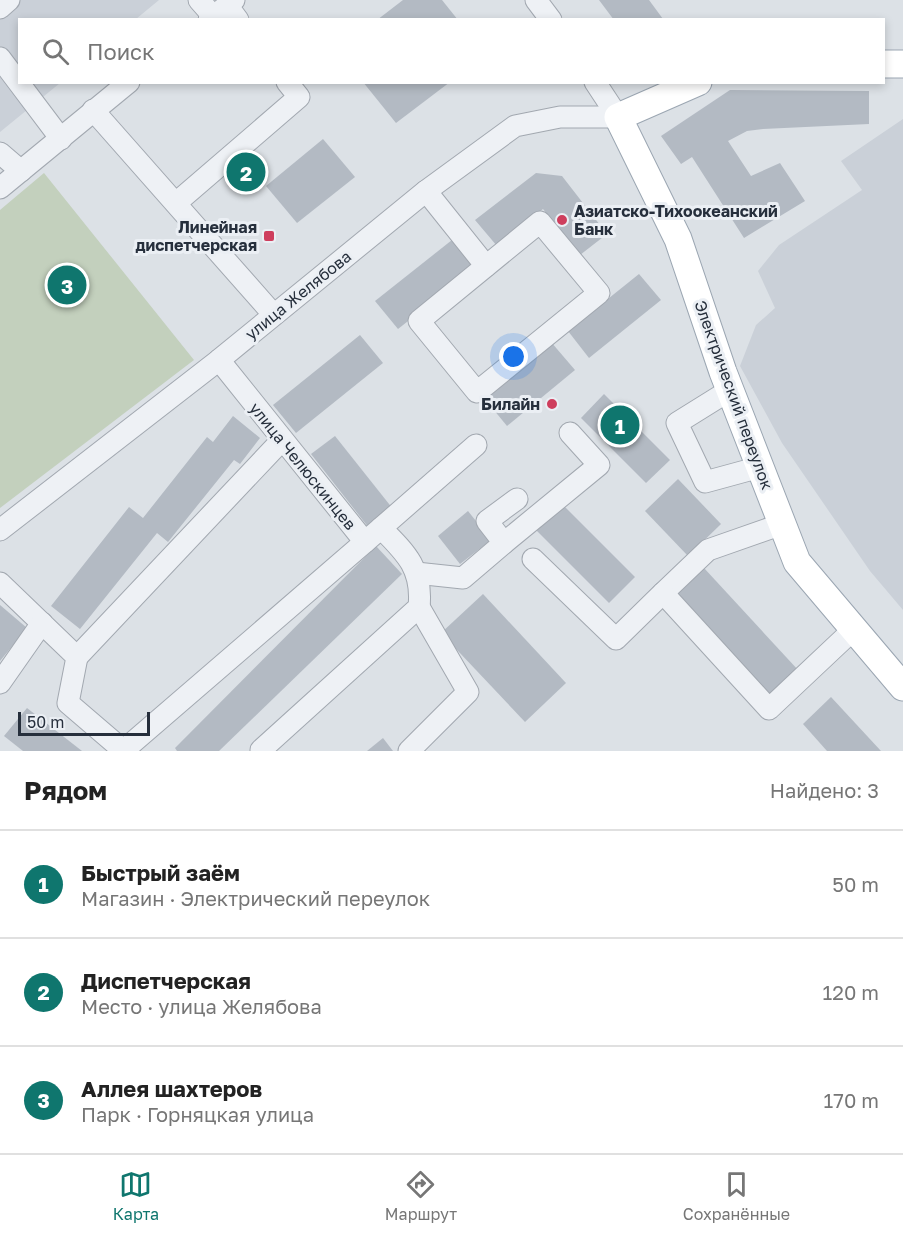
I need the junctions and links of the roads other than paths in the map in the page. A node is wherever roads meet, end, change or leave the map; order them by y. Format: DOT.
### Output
graph roads {
  1 [pos="9,0"];
  2 [pos="199,0"];
  3 [pos="536,0"];
  4 [pos="0,8"];
  5 [pos="224,12"];
  6 [pos="550,18"];
  7 [pos="0,58"];
  8 [pos="885,64"];
  9 [pos="903,64"];
  10 [pos="18,82"];
  11 [pos="20,84"];
  12 [pos="126,84"];
  13 [pos="289,84"];
  14 [pos="596,84"];
  15 [pos="693,84"];
  16 [pos="93,110"];
  17 [pos="618,117"];
  18 [pos="61,139"];
  19 [pos="0,153"];
  20 [pos="21,171"];
  21 [pos="0,188"];
  22 [pos="426,191"];
  23 [pos="176,203"];
  24 [pos="486,266"];
  25 [pos="273,314"];
  26 [pos="219,360"];
  27 [pos="730,390"];
  28 [pos="570,433"];
  29 [pos="281,441"];
  30 [pos="476,445"];
  31 [pos="760,467"];
  32 [pos="517,499"];
  33 [pos="782,524"];
  34 [pos="381,528"];
  35 [pos="0,530"];
  36 [pos="365,542"];
  37 [pos="504,543"];
  38 [pos="533,559"];
  39 [pos="416,573"];
  40 [pos="0,583"];
  41 [pos="663,593"];
  42 [pos="418,607"];
  43 [pos="42,623"];
  44 [pos="854,628"];
  45 [pos="77,657"];
  46 [pos="0,683"];
  47 [pos="903,687"];
  48 [pos="261,750"];
  49 [pos="124,751"];
  50 [pos="409,751"];
  1 -- 4 [label="street"];
  2 -- 5 [label="street"];
  3 -- 6 [label="street"];
  7 -- 10 [label="street"];
  8 -- 9 [label="main road"];
  11 -- 18 [label="street"];
  12 -- 16 [label="street"];
  13 -- 23 [label="street"];
  14 -- 17 [label="street, Электрический переулок"];
  15 -- 17 [label="main road"];
  16 -- 18 [label="street"];
  16 -- 23 [label="street"];
  17 -- 22 [label="street, улица Желябова"];
  17 -- 27 [label="main road, Электрический переулок"];
  18 -- 20 [label="street"];
  19 -- 20 [label="street"];
  20 -- 21 [label="street"];
  22 -- 24 [label="street"];
  22 -- 25 [label="street, улица Желябова"];
  23 -- 25 [label="street"];
  24 -- 24 [label="street"];
  25 -- 26 [label="street, улица Желябова"];
  26 -- 29 [label="street, улица Челюскинцев"];
  26 -- 35 [label="street, улица Желябова"];
  27 -- 31 [label="main road, Электрический переулок"];
  27 -- 31 [label="street"];
  28 -- 37 [label="street"];
  29 -- 36 [label="street, улица Челюскинцев"];
  29 -- 45 [label="street"];
  30 -- 34 [label="street"];
  31 -- 33 [label="main road, Электрический переулок"];
  32 -- 37 [label="street"];
  33 -- 41 [label="street"];
  33 -- 44 [label="main road, Электрический переулок"];
  34 -- 36 [label="street, улица Челюскинцев"];
  34 -- 39 [label="street, улица Челюскинцев"];
  36 -- 49 [label="street"];
  37 -- 39 [label="street"];
  38 -- 41 [label="street"];
  39 -- 42 [label="street, улица Челюскинцев"];
  40 -- 43 [label="street"];
  41 -- 44 [label="street"];
  42 -- 48 [label="street"];
  42 -- 50 [label="street"];
  43 -- 45 [label="street"];
  43 -- 46 [label="street"];
  44 -- 47 [label="main road, Электрический переулок"];
  45 -- 49 [label="street"];
}
